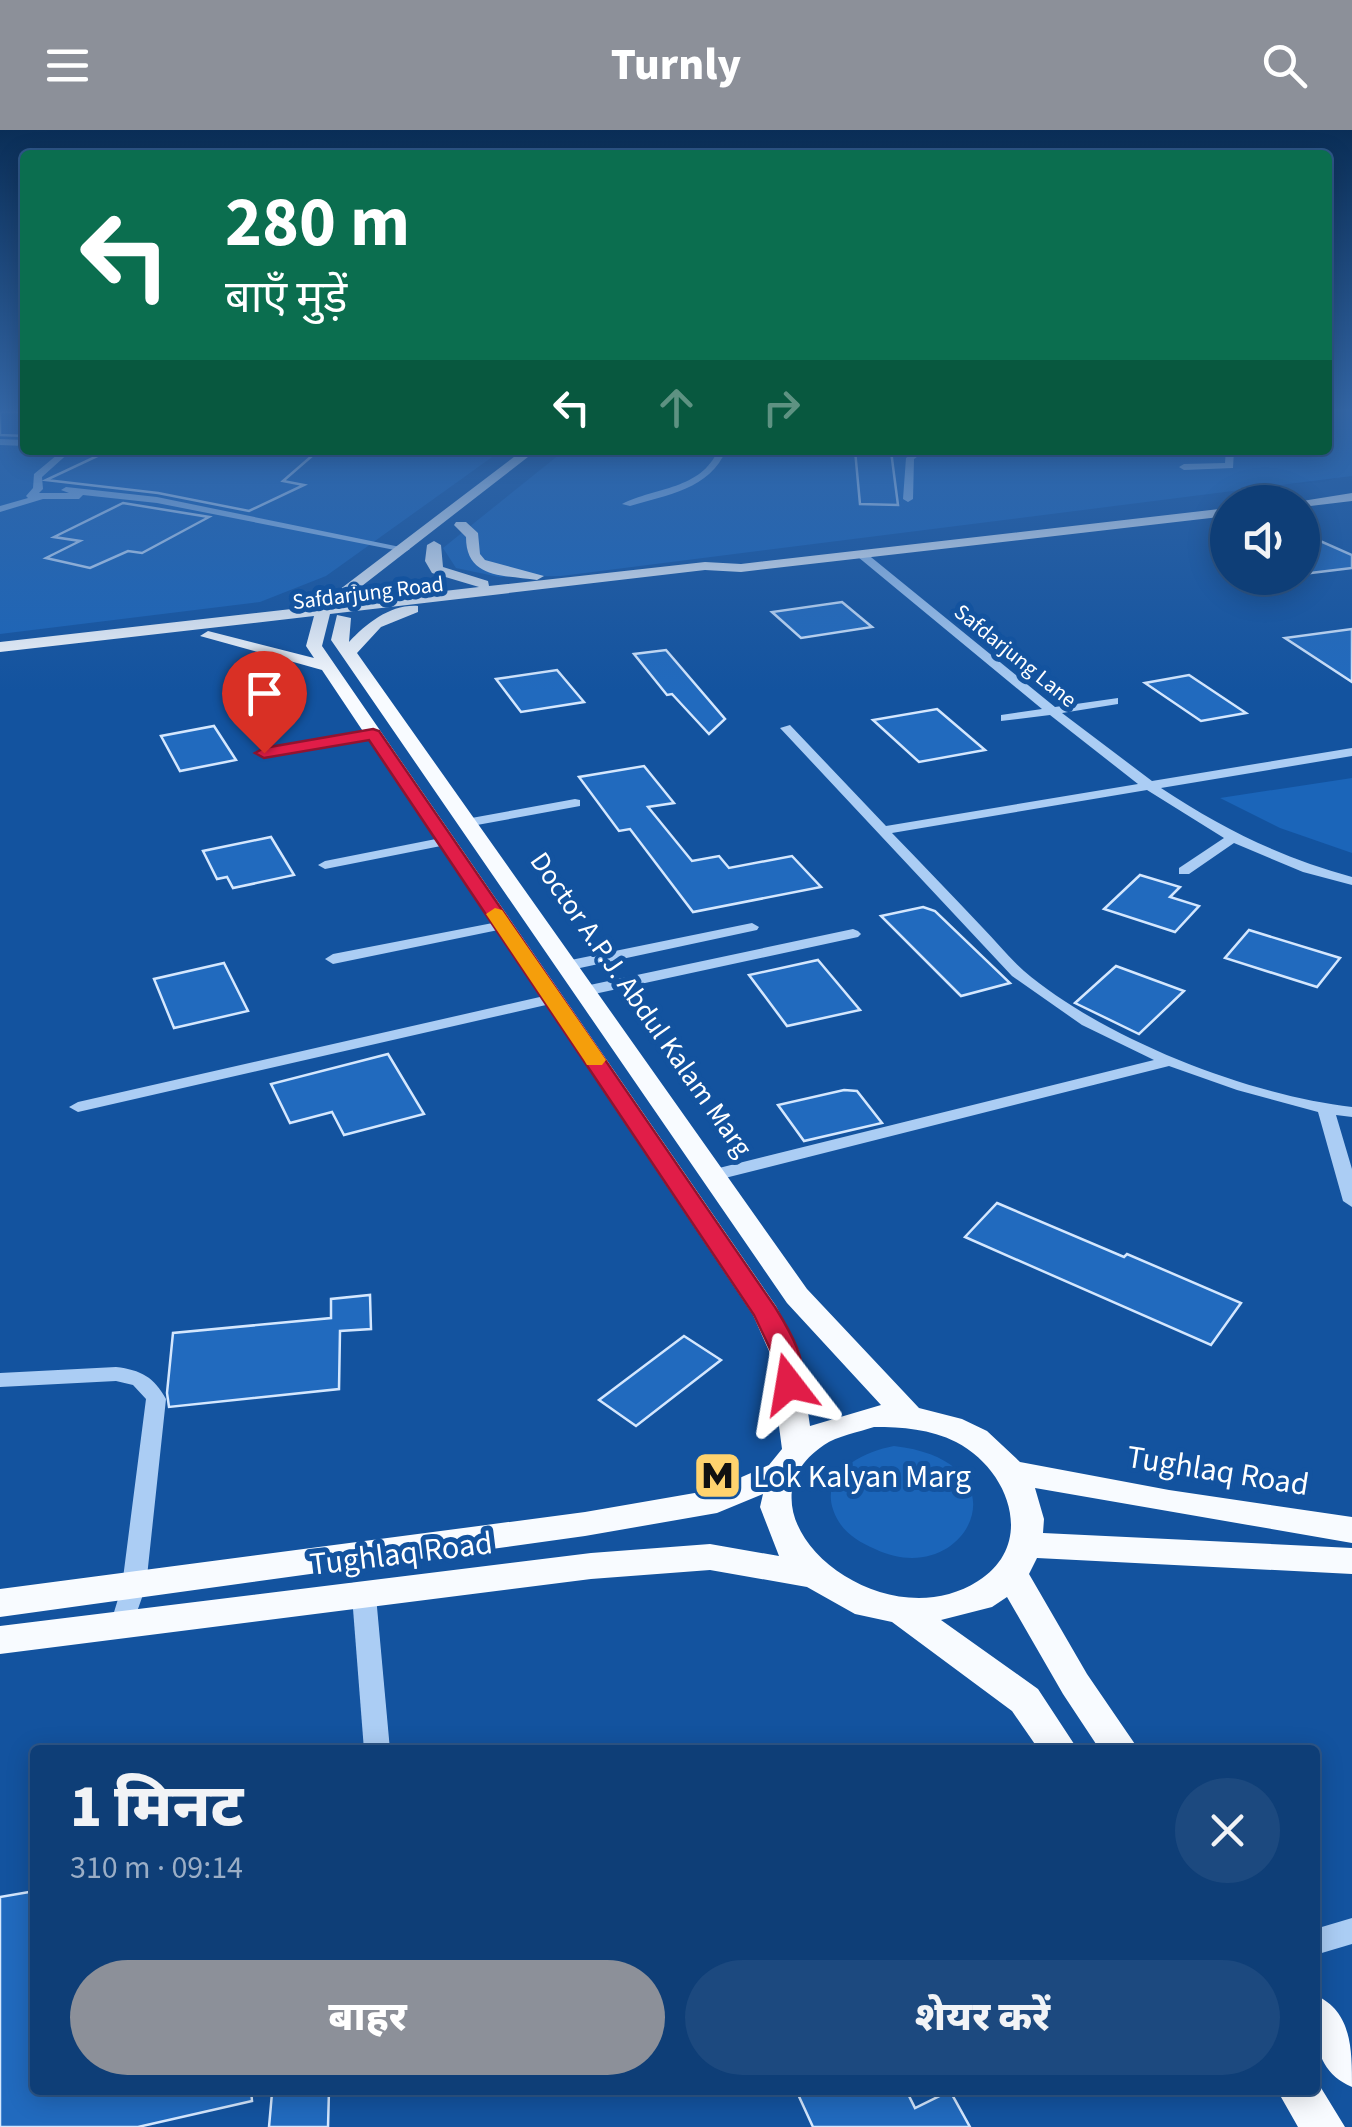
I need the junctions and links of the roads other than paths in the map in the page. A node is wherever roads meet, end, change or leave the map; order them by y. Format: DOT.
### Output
graph roads {
  1 [pos="171,505"];
  2 [pos="461,505"];
  3 [pos="484,505"];
  4 [pos="1210,514"];
  5 [pos="461,524"];
  6 [pos="434,545"];
  7 [pos="405,549"];
  8 [pos="862,556"];
  9 [pos="741,568"];
  10 [pos="404,569"];
  11 [pos="371,576"];
  12 [pos="582,580"];
  13 [pos="389,581"];
  14 [pos="518,588"];
  15 [pos="412,610"];
  16 [pos="349,612"];
  17 [pos="322,614"];
  18 [pos="248,617"];
  19 [pos="208,636"];
  20 [pos="0,647"];
  21 [pos="0,661"];
  22 [pos="338,668"];
  23 [pos="1114,701"];
  24 [pos="1053,710"];
  25 [pos="1005,718"];
  26 [pos="786,728"];
  27 [pos="373,734"];
  28 [pos="1352,752"];
  29 [pos="264,753"];
  30 [pos="1144,785"];
  31 [pos="575,802"];
  32 [pos="466,822"];
  33 [pos="884,830"];
  34 [pos="1233,838"];
  35 [pos="446,841"];
  36 [pos="325,865"];
  37 [pos="1184,871"];
  38 [pos="1352,881"];
  39 [pos="503,926"];
  40 [pos="752,927"];
  41 [pos="853,934"];
  42 [pos="332,960"];
  43 [pos="566,966"];
  44 [pos="585,991"];
  45 [pos="553,999"];
  46 [pos="1170,1061"];
  47 [pos="78,1107"];
  48 [pos="1326,1109"];
  49 [pos="1352,1112"];
  50 [pos="713,1175"];
  51 [pos="1352,1202"];
  52 [pos="0,1380"];
  53 [pos="910,1416"];
  54 [pos="790,1461"];
  55 [pos="1012,1472"];
  56 [pos="1352,1530"];
  57 [pos="1019,1559"];
  58 [pos="1352,1561"];
  59 [pos="810,1574"];
  60 [pos="134,1586"];
  61 [pos="364,1596"];
  62 [pos="0,1604"];
  63 [pos="903,1611"];
  64 [pos="123,1622"];
  65 [pos="0,1640"];
  66 [pos="1111,1738"];
  67 [pos="378,1745"];
  68 [pos="1056,1745"];
  69 [pos="1352,1931"];
  70 [pos="1320,1941"];
  71 [pos="1320,2022"];
  72 [pos="1352,2066"];
  73 [pos="1302,2095"];
  74 [pos="1324,2127"];
  1 -- 7 [label="street"];
  2 -- 7 [label="main road"];
  3 -- 5 [label="main road"];
  4 -- 8 [label="main road, Safdarjung Road"];
  5 -- 6 [label="main road"];
  5 -- 12 [label="main road"];
  6 -- 10 [label="main road"];
  6 -- 14 [label="main road"];
  7 -- 11 [label="main road"];
  8 -- 9 [label="main road, Safdarjung Road"];
  8 -- 24 [label="street, Safdarjung Lane"];
  9 -- 12 [label="main road, Safdarjung Road"];
  9 -- 15 [label="main road, Safdarjung Road"];
  11 -- 17 [label="main road"];
  11 -- 18 [label="main road"];
  12 -- 14 [label="main road, Safdarjung Road"];
  13 -- 16 [label="main road"];
  14 -- 16 [label="main road, Safdarjung Road"];
  15 -- 16 [label="main road, Safdarjung Road"];
  15 -- 22 [label="main road"];
  16 -- 17 [label="main road, Safdarjung Road"];
  16 -- 22 [label="main road, Doctor A.P.J. Abdul Kalam Marg"];
  17 -- 18 [label="main road, Safdarjung Road"];
  17 -- 19 [label="main road, Safdarjung Road"];
  17 -- 22 [label="main road, Doctor A.P.J. Abdul Kalam Marg"];
  18 -- 20 [label="main road, Safdarjung Road"];
  19 -- 21 [label="main road, Safdarjung Road"];
  19 -- 22 [label="main road"];
  22 -- 27 [label="main road, Doctor A.P.J. Abdul Kalam Marg"];
  22 -- 32 [label="main road, Doctor A.P.J. Abdul Kalam Marg"];
  23 -- 24 [label="street"];
  24 -- 25 [label="street"];
  24 -- 30 [label="street, Safdarjung Lane"];
  26 -- 33 [label="street"];
  27 -- 29 [label="street"];
  27 -- 35 [label="main road, Doctor A.P.J. Abdul Kalam Marg"];
  28 -- 30 [label="street"];
  30 -- 33 [label="street"];
  30 -- 34 [label="street, Safdarjung Lane"];
  31 -- 32 [label="street"];
  32 -- 43 [label="main road, Doctor A.P.J. Abdul Kalam Marg"];
  33 -- 46 [label="street"];
  34 -- 37 [label="street"];
  34 -- 38 [label="street, Safdarjung Lane"];
  35 -- 36 [label="street"];
  35 -- 39 [label="main road, Doctor A.P.J. Abdul Kalam Marg"];
  39 -- 42 [label="street"];
  39 -- 45 [label="main road, Doctor A.P.J. Abdul Kalam Marg"];
  40 -- 43 [label="street"];
  41 -- 44 [label="street"];
  43 -- 44 [label="main road, Doctor A.P.J. Abdul Kalam Marg"];
  44 -- 50 [label="main road, Doctor A.P.J. Abdul Kalam Marg"];
  45 -- 47 [label="street"];
  45 -- 54 [label="main road, Doctor A.P.J. Abdul Kalam Marg"];
  46 -- 48 [label="street"];
  46 -- 50 [label="street"];
  48 -- 49 [label="street"];
  48 -- 51 [label="street"];
  50 -- 53 [label="main road, Doctor A.P.J. Abdul Kalam Marg"];
  52 -- 60 [label="street"];
  53 -- 54 [label="main road"];
  53 -- 55 [label="main road"];
  54 -- 59 [label="main road"];
  54 -- 60 [label="main road, Tughlaq Road"];
  55 -- 56 [label="main road, Tughlaq Road"];
  55 -- 57 [label="main road"];
  57 -- 58 [label="main road"];
  57 -- 63 [label="main road"];
  57 -- 66 [label="main road"];
  59 -- 61 [label="main road, Tughlaq Road"];
  59 -- 63 [label="main road"];
  60 -- 62 [label="main road, Tughlaq Road"];
  60 -- 64 [label="street"];
  61 -- 64 [label="main road, Tughlaq Road"];
  61 -- 67 [label="street"];
  63 -- 68 [label="main road"];
  64 -- 65 [label="main road, Tughlaq Road"];
  69 -- 70 [label="street"];
  71 -- 72 [label="main road"];
  73 -- 74 [label="main road"];
}
